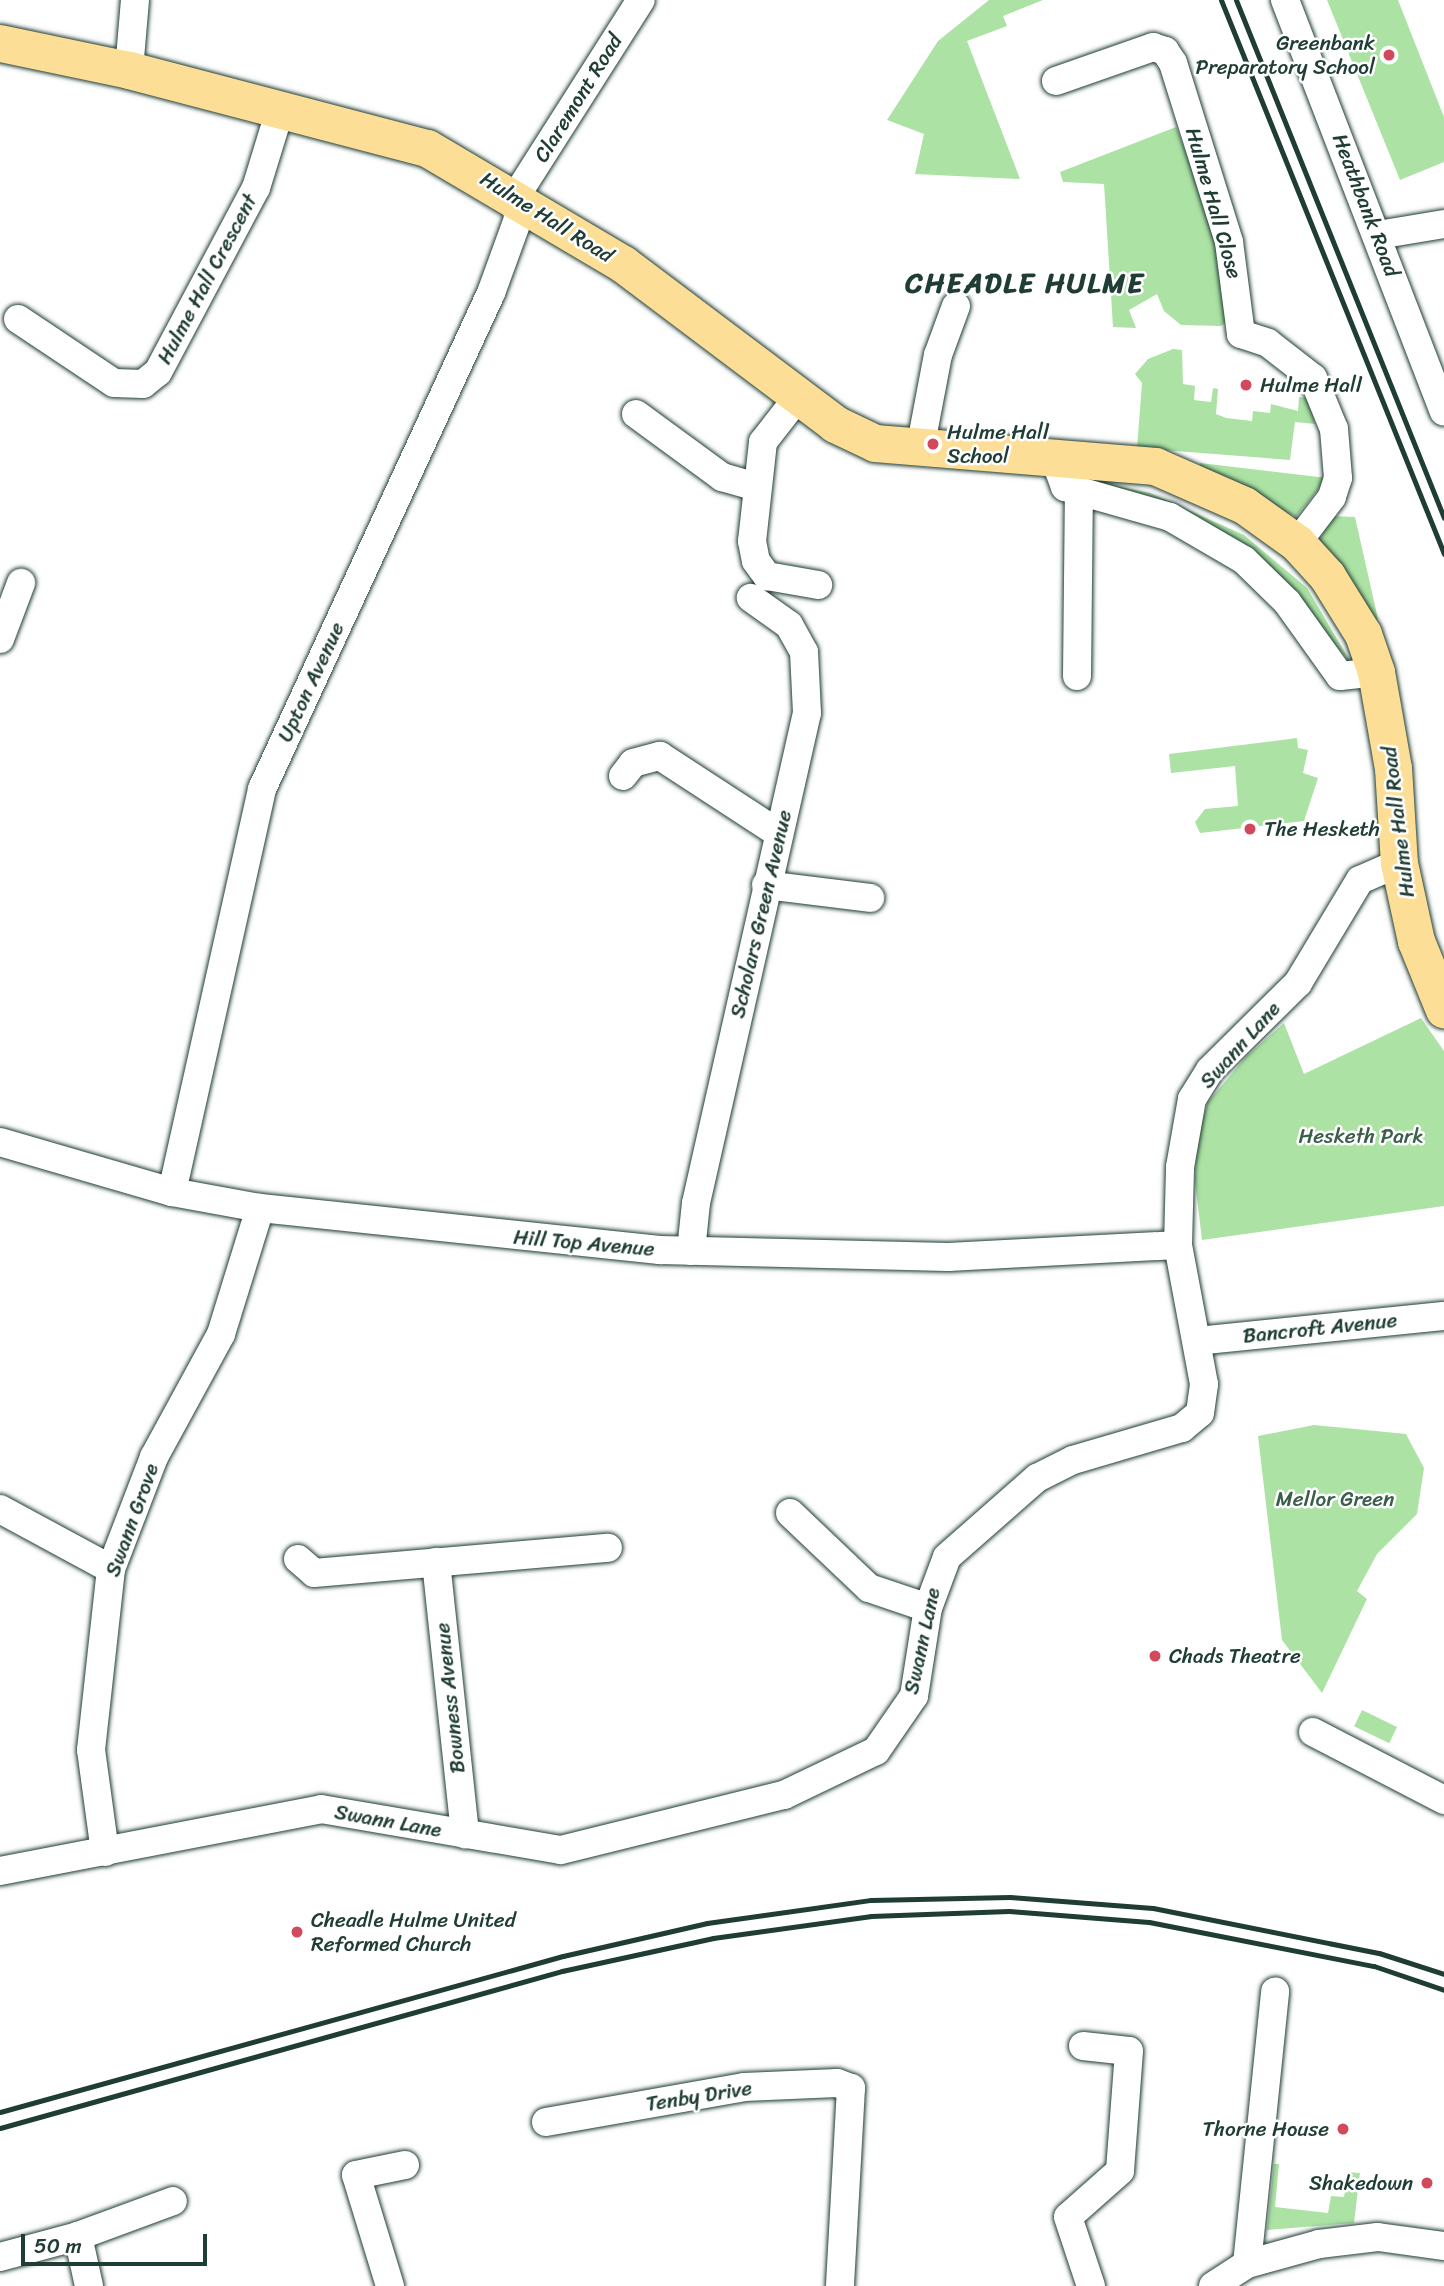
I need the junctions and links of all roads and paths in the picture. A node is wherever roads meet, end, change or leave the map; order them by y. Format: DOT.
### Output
graph roads {
  1 [pos="135,0"];
  2 [pos="641,0"];
  3 [pos="1285,0"];
  4 [pos="0,44"];
  5 [pos="129,70"];
  6 [pos="1056,81"];
  7 [pos="280,110"];
  8 [pos="516,196"];
  9 [pos="1444,224"];
  10 [pos="1378,236"];
  11 [pos="956,306"];
  12 [pos="18,319"];
  13 [pos="797,397"];
  14 [pos="1444,411"];
  15 [pos="636,414"];
  16 [pos="920,449"];
  17 [pos="1054,457"];
  18 [pos="754,486"];
  19 [pos="1079,494"];
  20 [pos="1297,543"];
  21 [pos="21,583"];
  22 [pos="818,585"];
  23 [pos="751,598"];
  24 [pos="0,639"];
  25 [pos="1377,672"];
  26 [pos="1077,676"];
  27 [pos="623,776"];
  28 [pos="778,833"];
  29 [pos="1399,863"];
  30 [pos="765,885"];
  31 [pos="870,898"];
  32 [pos="1444,1010"];
  33 [pos="0,1142"];
  34 [pos="172,1192"];
  35 [pos="260,1208"];
  36 [pos="1178,1245"];
  37 [pos="691,1251"];
  38 [pos="1444,1316"];
  39 [pos="1197,1341"];
  40 [pos="0,1509"];
  41 [pos="790,1513"];
  42 [pos="608,1548"];
  43 [pos="298,1559"];
  44 [pos="436,1562"];
  45 [pos="111,1569"];
  46 [pos="928,1608"];
  47 [pos="1313,1731"];
  48 [pos="1444,1800"];
  49 [pos="465,1834"];
  50 [pos="105,1852"];
  51 [pos="0,1871"];
  52 [pos="1275,1991"];
  53 [pos="1083,2046"];
  54 [pos="546,2122"];
  55 [pos="405,2165"];
  56 [pos="173,2201"];
  57 [pos="78,2236"];
  58 [pos="1444,2246"];
  59 [pos="0,2257"];
  60 [pos="1247,2264"];
  61 [pos="89,2286"];
  62 [pos="390,2286"];
  63 [pos="840,2286"];
  64 [pos="1091,2286"];
  65 [pos="1213,2286"];
  1 -- 5 [label="street"];
  2 -- 8 [label="street, Claremont Road"];
  3 -- 10 [label="street, Heathbank Road"];
  4 -- 5 [label="main road, Hulme Hall Road"];
  5 -- 7 [label="main road, Hulme Hall Road"];
  6 -- 20 [label="street, Hulme Hall Close"];
  7 -- 8 [label="main road, Hulme Hall Road"];
  7 -- 12 [label="street, Hulme Hall Crescent"];
  8 -- 13 [label="main road, Hulme Hall Road"];
  8 -- 34 [label="street, Upton Avenue"];
  9 -- 10 [label="street"];
  10 -- 14 [label="street, Heathbank Road"];
  11 -- 16 [label="street"];
  13 -- 16 [label="main road, Hulme Hall Road"];
  13 -- 18 [label="street"];
  15 -- 18 [label="street"];
  16 -- 17 [label="main road, Hulme Hall Road"];
  17 -- 19 [label="street"];
  17 -- 20 [label="main road, Hulme Hall Road"];
  18 -- 22 [label="street"];
  19 -- 25 [label="street"];
  19 -- 26 [label="street"];
  20 -- 25 [label="main road, Hulme Hall Road"];
  21 -- 24 [label="street"];
  23 -- 28 [label="street, Scholars Green Avenue"];
  25 -- 29 [label="main road, Hulme Hall Road"];
  27 -- 28 [label="street"];
  28 -- 30 [label="street, Scholars Green Avenue"];
  29 -- 32 [label="main road, Hulme Hall Road"];
  29 -- 36 [label="street, Swann Lane"];
  30 -- 31 [label="street"];
  30 -- 37 [label="street, Scholars Green Avenue"];
  33 -- 34 [label="street, Hill Top Avenue"];
  34 -- 35 [label="street, Hill Top Avenue"];
  35 -- 37 [label="street, Hill Top Avenue"];
  35 -- 45 [label="street, Swann Grove"];
  36 -- 37 [label="street, Hill Top Avenue"];
  36 -- 39 [label="street, Swann Lane"];
  38 -- 39 [label="street, Bancroft Avenue"];
  39 -- 46 [label="street, Swann Lane"];
  40 -- 45 [label="street"];
  41 -- 46 [label="street"];
  42 -- 44 [label="street"];
  43 -- 44 [label="street"];
  44 -- 49 [label="street, Bowness Avenue"];
  45 -- 50 [label="street, Swann Grove"];
  46 -- 49 [label="street, Swann Lane"];
  47 -- 48 [label="street"];
  49 -- 50 [label="street, Swann Lane"];
  50 -- 51 [label="street, Swann Lane"];
  52 -- 60 [label="street"];
  53 -- 64 [label="street"];
  54 -- 63 [label="street, Tenby Drive"];
  55 -- 62 [label="street"];
  56 -- 57 [label="street"];
  57 -- 59 [label="street"];
  57 -- 61 [label="street"];
  58 -- 60 [label="street"];
  60 -- 65 [label="street"];
}
